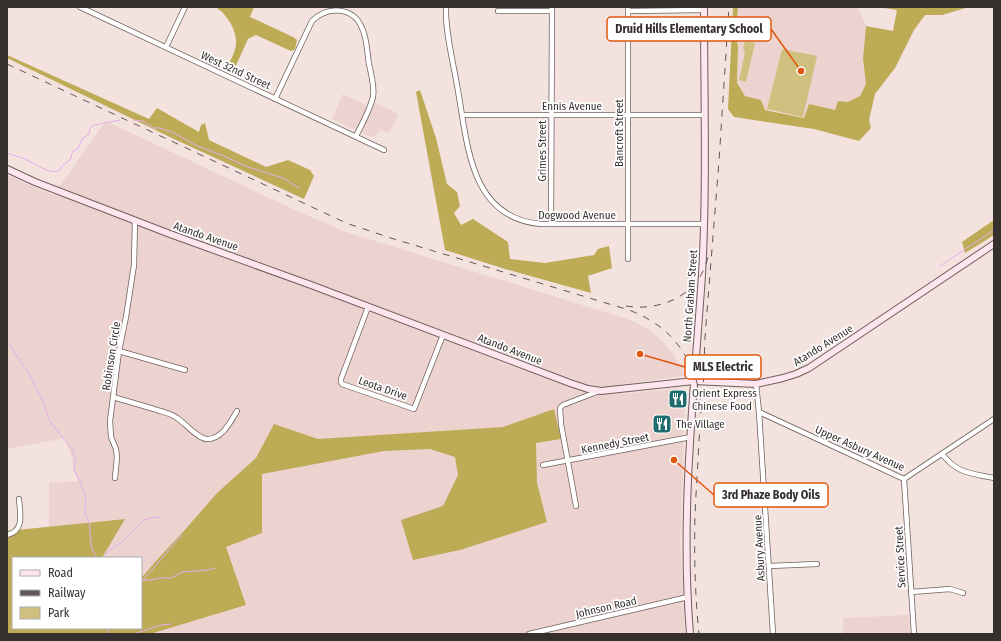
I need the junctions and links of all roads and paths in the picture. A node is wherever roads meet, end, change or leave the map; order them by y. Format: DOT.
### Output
graph roads {
  1 [pos="80,7"];
  2 [pos="185,7"];
  3 [pos="446,7"];
  4 [pos="552,9"];
  5 [pos="628,9"];
  6 [pos="704,9"];
  7 [pos="498,11"];
  8 [pos="166,47"];
  9 [pos="275,99"];
  10 [pos="463,114"];
  11 [pos="551,115"];
  12 [pos="628,115"];
  13 [pos="704,115"];
  14 [pos="356,136"];
  15 [pos="384,150"];
  16 [pos="7,169"];
  17 [pos="135,220"];
  18 [pos="551,224"];
  19 [pos="628,224"];
  20 [pos="703,224"];
  21 [pos="994,244"];
  22 [pos="628,259"];
  23 [pos="368,307"];
  24 [pos="444,335"];
  25 [pos="119,351"];
  26 [pos="185,370"];
  27 [pos="694,381"];
  28 [pos="756,384"];
  29 [pos="600,390"];
  30 [pos="113,397"];
  31 [pos="237,411"];
  32 [pos="759,412"];
  33 [pos="994,419"];
  34 [pos="691,437"];
  35 [pos="942,454"];
  36 [pos="568,461"];
  37 [pos="542,465"];
  38 [pos="115,478"];
  39 [pos="994,478"];
  40 [pos="904,479"];
  41 [pos="19,499"];
  42 [pos="576,506"];
  43 [pos="7,535"];
  44 [pos="817,564"];
  45 [pos="769,566"];
  46 [pos="911,592"];
  47 [pos="963,593"];
  48 [pos="688,597"];
  49 [pos="529,634"];
  50 [pos="690,634"];
  51 [pos="773,634"];
  52 [pos="914,634"];
  1 -- 8 [label="street, West 32nd Street"];
  2 -- 8 [label="street"];
  3 -- 10 [label="street, Dogwood Avenue"];
  4 -- 7 [label="street"];
  4 -- 11 [label="street, Grimes Street"];
  5 -- 6 [label="street"];
  5 -- 12 [label="street, Bancroft Street"];
  6 -- 13 [label="main road, North Graham Street"];
  8 -- 9 [label="street, West 32nd Street"];
  9 -- 14 [label="street, West 32nd Street"];
  9 -- 14 [label="street"];
  10 -- 11 [label="street, Ennis Avenue"];
  10 -- 18 [label="street, Dogwood Avenue"];
  11 -- 12 [label="street, Ennis Avenue"];
  11 -- 18 [label="street, Grimes Street"];
  12 -- 13 [label="street, Ennis Avenue"];
  12 -- 19 [label="street, Bancroft Street"];
  13 -- 20 [label="main road, North Graham Street"];
  14 -- 15 [label="street, West 32nd Street"];
  16 -- 17 [label="main road, Atando Avenue"];
  17 -- 23 [label="main road, Atando Avenue"];
  17 -- 25 [label="street, Robinson Circle"];
  18 -- 19 [label="street, Dogwood Avenue"];
  19 -- 20 [label="street, Dogwood Avenue"];
  19 -- 22 [label="street, Bancroft Street"];
  20 -- 27 [label="main road, North Graham Street"];
  21 -- 28 [label="main road, Atando Avenue"];
  23 -- 24 [label="main road, Atando Avenue"];
  23 -- 24 [label="street, Leota Drive"];
  24 -- 29 [label="main road, Atando Avenue"];
  25 -- 26 [label="street"];
  25 -- 30 [label="street, Robinson Circle"];
  27 -- 28 [label="main road, Atando Avenue"];
  27 -- 29 [label="main road, Atando Avenue"];
  27 -- 34 [label="main road, North Graham Street"];
  28 -- 32 [label="street"];
  29 -- 36 [label="street"];
  30 -- 31 [label="street, Robinson Circle"];
  30 -- 38 [label="street"];
  32 -- 40 [label="street, Upper Asbury Avenue"];
  32 -- 45 [label="street, Asbury Avenue"];
  33 -- 35 [label="street, Upper Asbury Avenue"];
  34 -- 36 [label="street, Kennedy Street"];
  34 -- 48 [label="main road, North Graham Street"];
  35 -- 39 [label="street"];
  35 -- 40 [label="street, Upper Asbury Avenue"];
  36 -- 37 [label="street, Kennedy Street"];
  36 -- 42 [label="street"];
  40 -- 46 [label="street, Service Street"];
  41 -- 43 [label="street"];
  44 -- 45 [label="street"];
  45 -- 51 [label="street, Asbury Avenue"];
  46 -- 47 [label="street"];
  46 -- 52 [label="street, Service Street"];
  48 -- 49 [label="street, Johnson Road"];
  48 -- 50 [label="main road, North Graham Street"];
}
